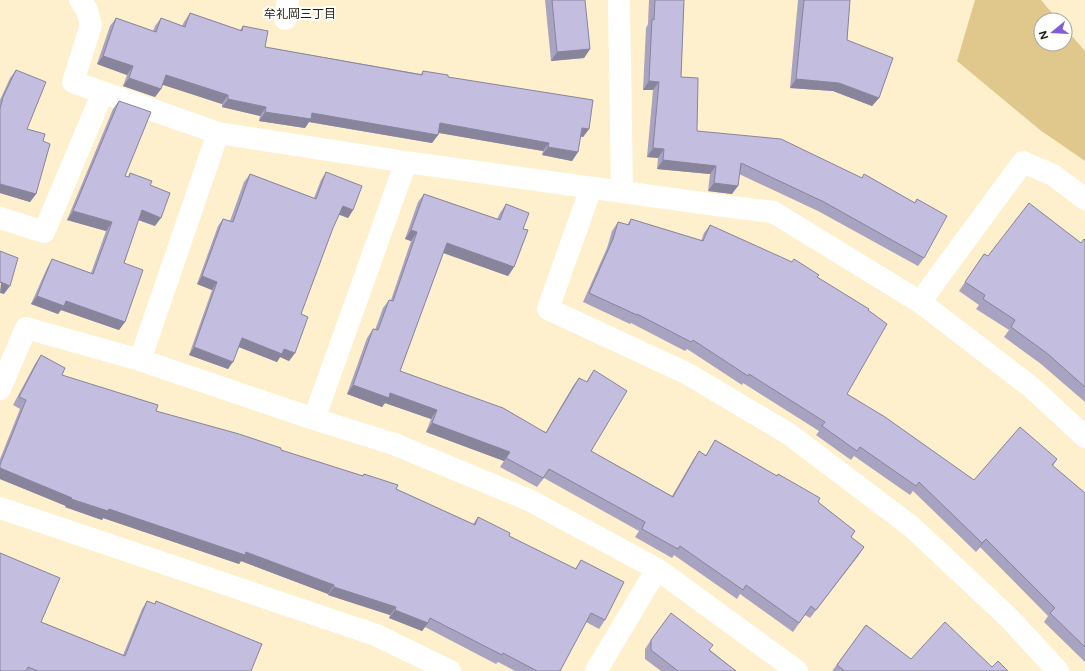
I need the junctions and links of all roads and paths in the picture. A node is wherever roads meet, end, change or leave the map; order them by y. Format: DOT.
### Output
graph roads {
  1 [pos="80,0"];
  2 [pos="619,0"];
  3 [pos="103,92"];
  4 [pos="218,133"];
  5 [pos="406,162"];
  6 [pos="591,188"];
  7 [pos="622,192"];
  8 [pos="1085,199"];
  9 [pos="0,218"];
  10 [pos="920,302"];
  11 [pos="140,360"];
  12 [pos="0,390"];
  13 [pos="314,419"];
  14 [pos="1085,438"];
  15 [pos="0,508"];
  16 [pos="657,569"];
  17 [pos="450,671"];
  18 [pos="596,671"];
  19 [pos="797,671"];
  20 [pos="1058,671"];
  1 -- 3 [label="street"];
  2 -- 7 [label="street"];
  3 -- 4 [label="street"];
  3 -- 9 [label="street"];
  4 -- 5 [label="street"];
  4 -- 11 [label="street"];
  5 -- 6 [label="street"];
  5 -- 13 [label="street"];
  6 -- 7 [label="street"];
  6 -- 20 [label="street"];
  7 -- 10 [label="street"];
  8 -- 10 [label="street"];
  10 -- 14 [label="street"];
  11 -- 12 [label="street"];
  11 -- 13 [label="street"];
  13 -- 16 [label="street"];
  15 -- 17 [label="street"];
  16 -- 18 [label="street"];
  16 -- 19 [label="street"];
}
